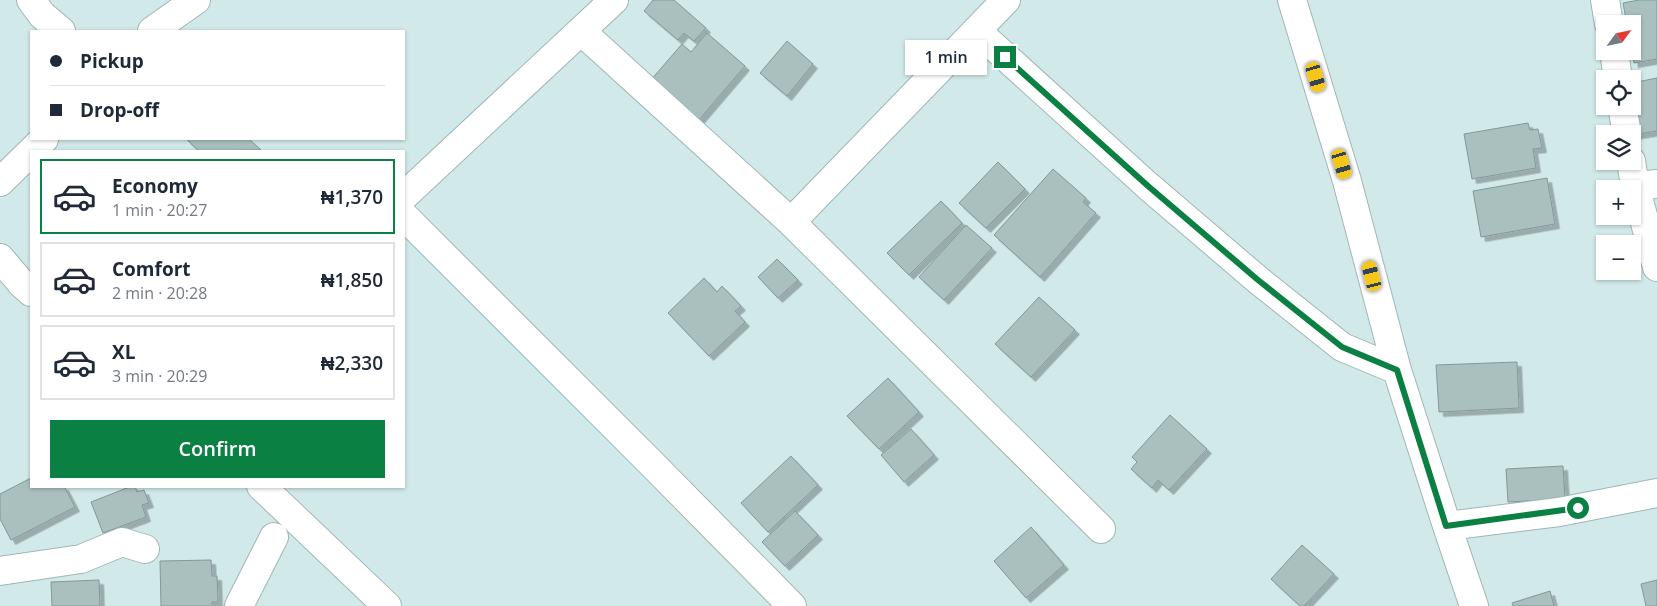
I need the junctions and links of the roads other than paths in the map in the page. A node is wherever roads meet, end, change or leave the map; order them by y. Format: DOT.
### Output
graph roads {
  1 [pos="31,0"];
  2 [pos="196,0"];
  3 [pos="614,0"];
  4 [pos="1006,0"];
  5 [pos="1292,0"];
  6 [pos="1605,0"];
  7 [pos="1608,15"];
  8 [pos="60,30"];
  9 [pos="153,30"];
  10 [pos="581,31"];
  11 [pos="977,31"];
  12 [pos="43,140"];
  13 [pos="33,150"];
  14 [pos="30,153"];
  15 [pos="1641,177"];
  16 [pos="0,182"];
  17 [pos="405,195"];
  18 [pos="405,217"];
  19 [pos="791,222"];
  20 [pos="0,258"];
  21 [pos="1657,267"];
  22 [pos="30,291"];
  23 [pos="1397,370"];
  24 [pos="263,488"];
  25 [pos="1657,493"];
  26 [pos="1446,526"];
  27 [pos="1101,529"];
  28 [pos="274,537"];
  29 [pos="145,549"];
  30 [pos="0,571"];
  31 [pos="239,606"];
  32 [pos="387,606"];
  33 [pos="792,606"];
  34 [pos="1474,606"];
  1 -- 8 [label="street"];
  2 -- 9 [label="street"];
  3 -- 10 [label="street"];
  4 -- 11 [label="street"];
  5 -- 23 [label="street"];
  6 -- 7 [label="street"];
  10 -- 17 [label="street"];
  10 -- 19 [label="street"];
  11 -- 19 [label="street"];
  11 -- 23 [label="street"];
  12 -- 13 [label="street"];
  14 -- 16 [label="street"];
  15 -- 21 [label="street"];
  18 -- 33 [label="street"];
  19 -- 27 [label="street"];
  20 -- 22 [label="street"];
  23 -- 26 [label="street"];
  24 -- 32 [label="street"];
  25 -- 26 [label="street"];
  26 -- 34 [label="street"];
  28 -- 31 [label="street"];
  29 -- 30 [label="street"];
}
